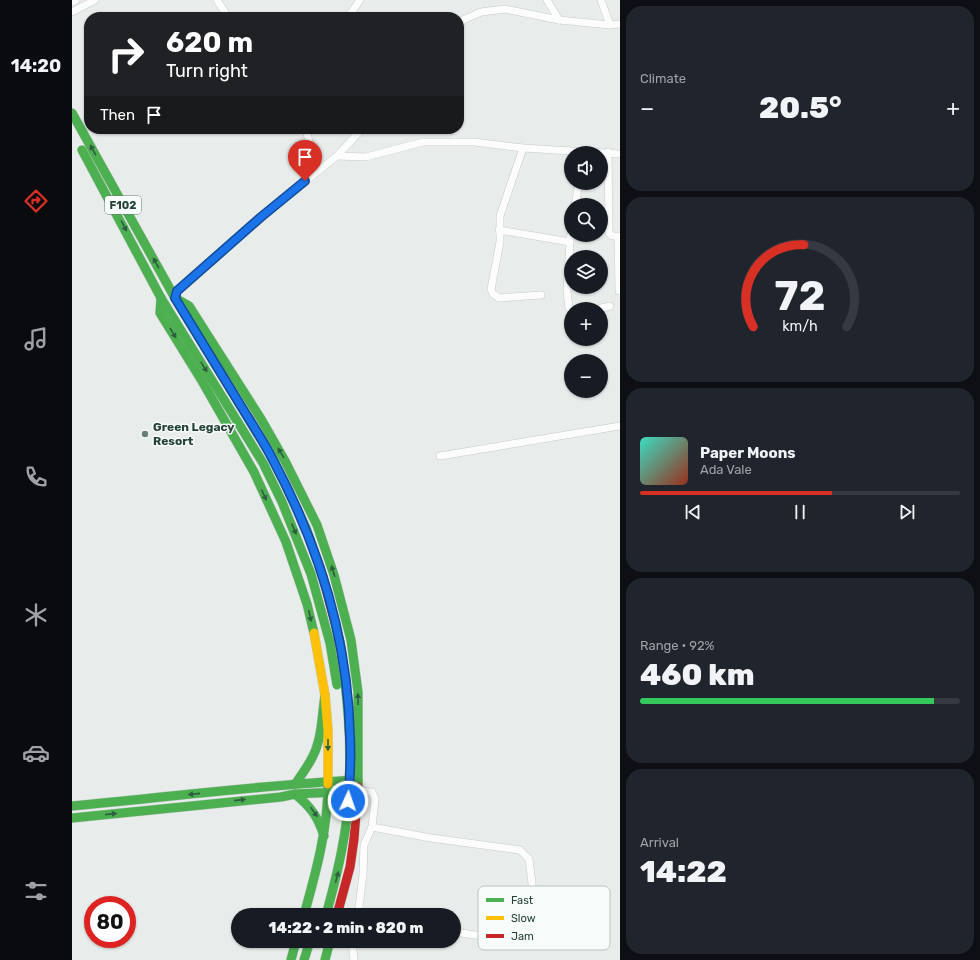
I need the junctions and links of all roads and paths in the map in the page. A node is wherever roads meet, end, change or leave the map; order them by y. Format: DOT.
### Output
graph roads {
  1 [pos="76,0"];
  2 [pos="95,0"];
  3 [pos="217,0"];
  4 [pos="360,0"];
  5 [pos="547,0"];
  6 [pos="601,0"];
  7 [pos="72,2"];
  8 [pos="72,12"];
  9 [pos="225,12"];
  10 [pos="352,12"];
  11 [pos="464,20"];
  12 [pos="559,20"];
  13 [pos="620,24"];
  14 [pos="610,25"];
  15 [pos="72,113"];
  16 [pos="72,130"];
  17 [pos="307,134"];
  18 [pos="357,134"];
  19 [pos="523,148"];
  20 [pos="564,151"];
  21 [pos="608,152"];
  22 [pos="620,154"];
  23 [pos="337,156"];
  24 [pos="316,172"];
  25 [pos="608,190"];
  26 [pos="499,230"];
  27 [pos="619,237"];
  28 [pos="564,241"];
  29 [pos="570,242"];
  30 [pos="619,291"];
  31 [pos="541,294"];
  32 [pos="161,298"];
  33 [pos="175,298"];
  34 [pos="568,302"];
  35 [pos="620,426"];
  36 [pos="440,456"];
  37 [pos="335,642"];
  38 [pos="325,695"];
  39 [pos="358,780"];
  40 [pos="328,781"];
  41 [pos="296,782"];
  42 [pos="358,791"];
  43 [pos="328,792"];
  44 [pos="295,794"];
  45 [pos="72,806"];
  46 [pos="72,818"];
  47 [pos="372,827"];
  48 [pos="324,836"];
  49 [pos="532,886"];
  50 [pos="306,908"];
  51 [pos="320,908"];
  52 [pos="328,908"];
  53 [pos="340,908"];
  54 [pos="359,908"];
  55 [pos="461,933"];
  56 [pos="478,935"];
  57 [pos="294,948"];
  58 [pos="308,948"];
  59 [pos="317,948"];
  60 [pos="328,948"];
  61 [pos="353,948"];
  62 [pos="291,960"];
  63 [pos="304,960"];
  64 [pos="313,960"];
  65 [pos="325,960"];
  66 [pos="354,960"];
  1 -- 7 [label="street"];
  2 -- 8 [label="street"];
  3 -- 9 [label="street"];
  4 -- 10 [label="street"];
  5 -- 12 [label="street"];
  6 -- 14 [label="street"];
  11 -- 12 [label="street"];
  12 -- 14 [label="street"];
  13 -- 14 [label="street"];
  33 -- 15 [label="main road, F102, one-way"];
  16 -- 32 [label="main road, F102, one-way"];
  17 -- 24 [label="street"];
  18 -- 23 [label="street"];
  19 -- 20 [label="street"];
  19 -- 23 [label="street"];
  19 -- 26 [label="street"];
  21 -- 22 [label="street"];
  23 -- 24 [label="street"];
  24 -- 33 [label="street"];
  25 -- 27 [label="street"];
  26 -- 28 [label="street"];
  26 -- 31 [label="street"];
  27 -- 30 [label="street"];
  29 -- 34 [label="street"];
  32 -- 37 [label="main road, F102, one-way"];
  32 -- 38 [label="main road, one-way"];
  33 -- 37 [label="main road, F102"];
  39 -- 33 [label="main road, one-way"];
  35 -- 36 [label="street"];
  37 -- 51 [label="main road, F102, bridge"];
  52 -- 37 [label="main road, F102, one-way, bridge"];
  38 -- 40 [label="main road, one-way"];
  38 -- 41 [label="main road"];
  39 -- 40 [label="main road"];
  39 -- 42 [label="main road"];
  40 -- 41 [label="main road"];
  40 -- 43 [label="main road"];
  41 -- 45 [label="main road, one-way"];
  42 -- 43 [label="main road"];
  42 -- 47 [label="street"];
  42 -- 53 [label="main road"];
  43 -- 44 [label="main road"];
  43 -- 48 [label="main road"];
  46 -- 44 [label="main road, one-way"];
  44 -- 48 [label="main road, one-way"];
  47 -- 49 [label="street"];
  47 -- 54 [label="street"];
  48 -- 50 [label="main road"];
  55 -- 56 [label="street"];
  57 -- 62 [label="main road"];
  58 -- 63 [label="main road"];
  59 -- 64 [label="main road"];
  60 -- 65 [label="main road"];
  61 -- 66 [label="street"];
}
